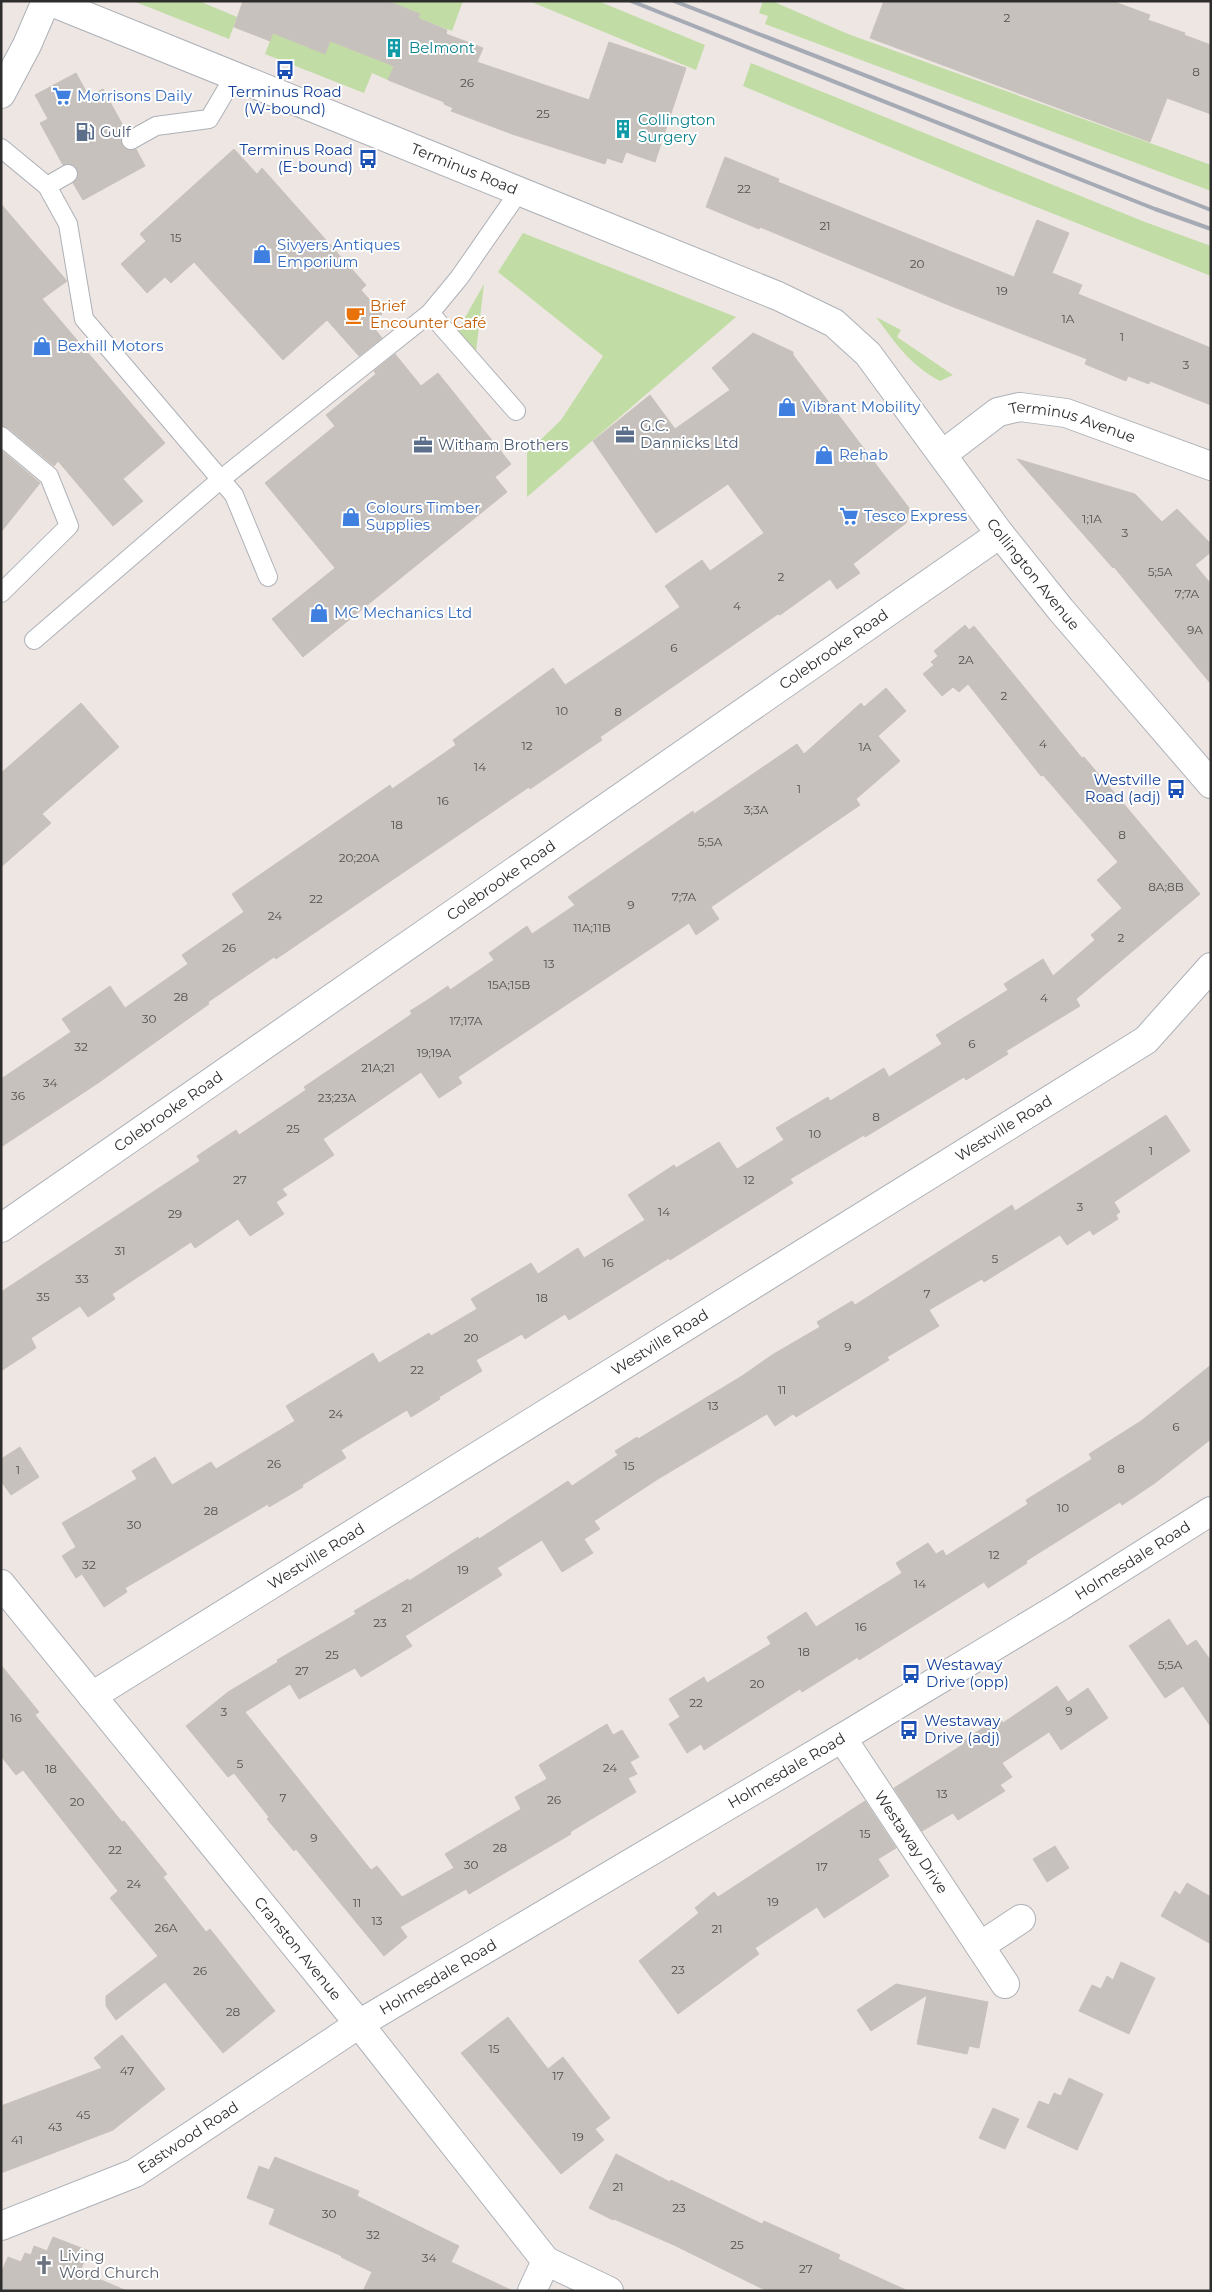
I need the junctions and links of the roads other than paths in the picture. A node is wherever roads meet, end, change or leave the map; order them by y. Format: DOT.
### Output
graph roads {
  1 [pos="47,1"];
  2 [pos="235,76"];
  3 [pos="1,94"];
  4 [pos="131,140"];
  5 [pos="1,148"];
  6 [pos="68,174"];
  7 [pos="47,186"];
  8 [pos="518,192"];
  9 [pos="430,313"];
  10 [pos="868,354"];
  11 [pos="516,410"];
  12 [pos="1,436"];
  13 [pos="943,454"];
  14 [pos="1211,466"];
  15 [pos="220,480"];
  16 [pos="1000,534"];
  17 [pos="268,577"];
  18 [pos="1,593"];
  19 [pos="34,640"];
  20 [pos="1211,784"];
  21 [pos="1211,967"];
  22 [pos="1,1228"];
  23 [pos="1211,1511"];
  24 [pos="1,1584"];
  25 [pos="92,1696"];
  26 [pos="842,1738"];
  27 [pos="1021,1919"];
  28 [pos="980,1946"];
  29 [pos="1005,1984"];
  30 [pos="359,2024"];
  31 [pos="1,2226"];
  32 [pos="546,2261"];
  33 [pos="532,2291"];
  34 [pos="609,2291"];
  1 -- 2 [label="street, Terminus Road"];
  1 -- 3 [label="street"];
  2 -- 4 [label="lane"];
  2 -- 8 [label="street, Terminus Road"];
  5 -- 7 [label="lane"];
  6 -- 7 [label="lane"];
  7 -- 15 [label="lane"];
  8 -- 9 [label="lane"];
  8 -- 10 [label="street, Terminus Road"];
  9 -- 11 [label="lane"];
  9 -- 15 [label="lane"];
  10 -- 13 [label="street, Collington Avenue"];
  12 -- 18 [label="lane"];
  13 -- 14 [label="street, Terminus Avenue"];
  13 -- 16 [label="street, Collington Avenue"];
  15 -- 17 [label="lane"];
  15 -- 19 [label="lane"];
  16 -- 20 [label="street, Collington Avenue"];
  16 -- 22 [label="street, Colebrooke Road"];
  21 -- 25 [label="street, Westville Road"];
  23 -- 26 [label="street, Holmesdale Road"];
  24 -- 25 [label="street, Cranston Avenue"];
  25 -- 30 [label="street, Cranston Avenue"];
  26 -- 28 [label="street, Westaway Drive"];
  26 -- 30 [label="street, Holmesdale Road"];
  27 -- 28 [label="street"];
  28 -- 29 [label="street, Westaway Drive"];
  30 -- 31 [label="street, Eastwood Road"];
  30 -- 32 [label="street, Cranston Avenue"];
  32 -- 33 [label="street"];
  32 -- 34 [label="street, Cranston Avenue"];
}
